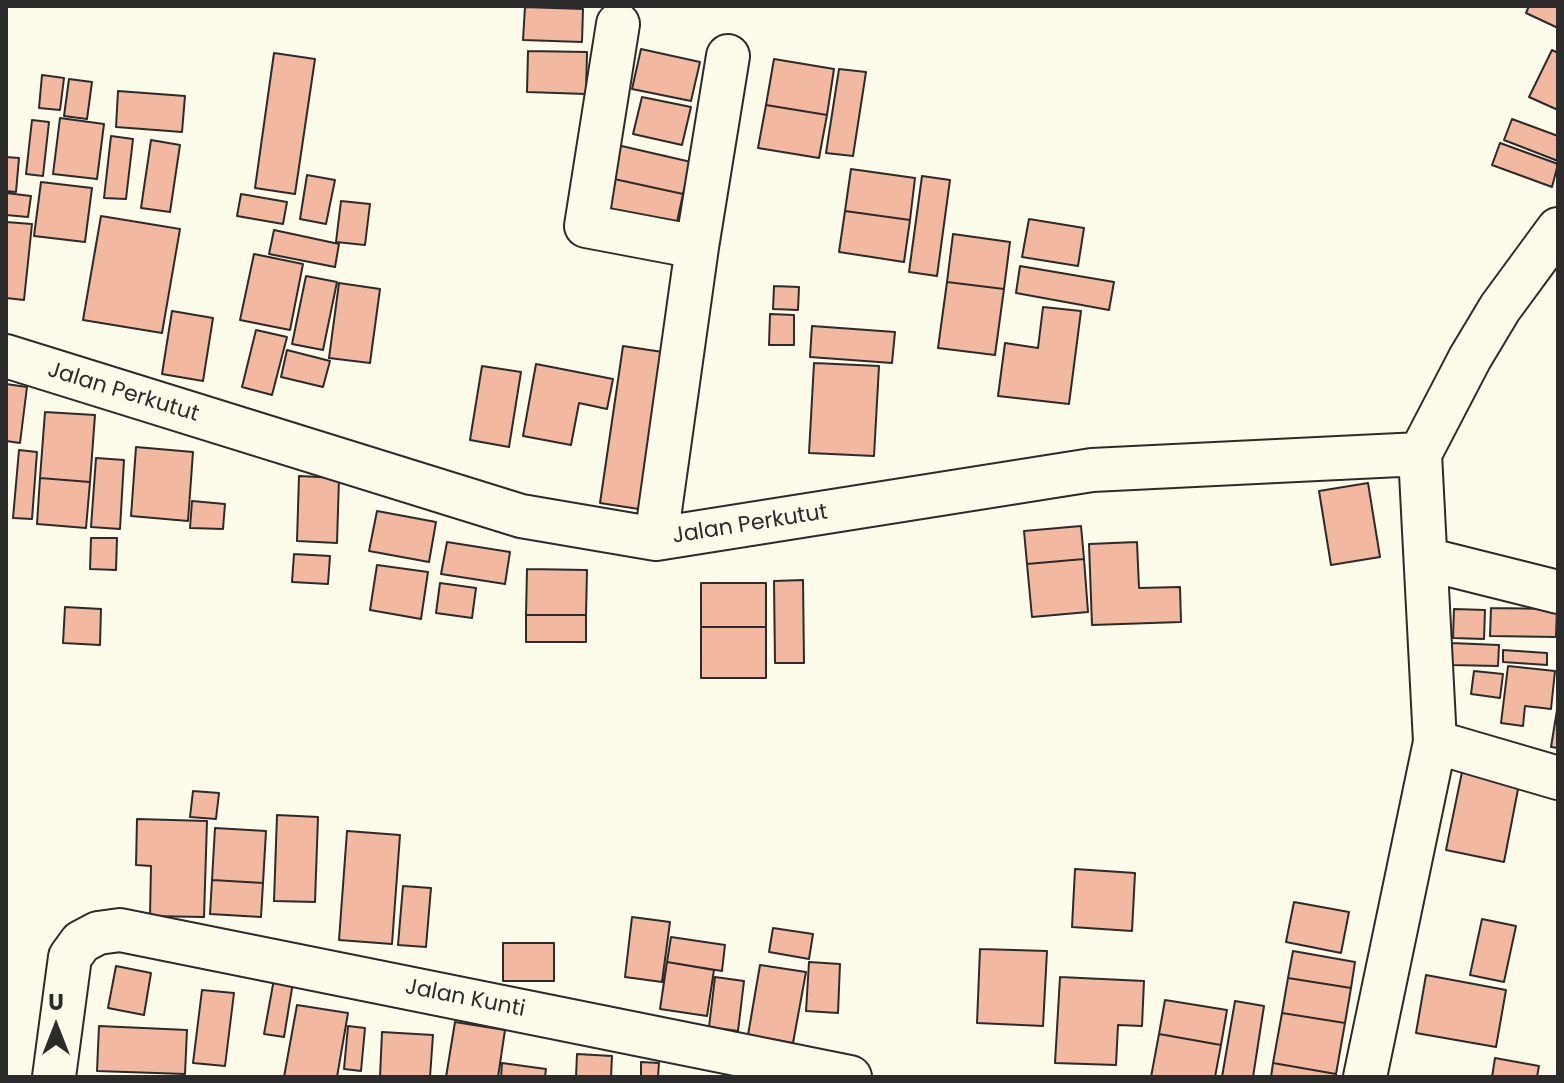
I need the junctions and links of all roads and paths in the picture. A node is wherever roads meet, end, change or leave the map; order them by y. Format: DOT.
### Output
graph roads {
  1 [pos="618,24"];
  2 [pos="728,56"];
  3 [pos="1558,229"];
  4 [pos="697,247"];
  5 [pos="6,356"];
  6 [pos="1420,454"];
  7 [pos="656,539"];
  8 [pos="1426,559"];
  9 [pos="1558,592"];
  10 [pos="1435,742"];
  11 [pos="1558,778"];
  12 [pos="54,1077"];
  13 [pos="850,1077"];
  14 [pos="1365,1077"];
  1 -- 4 [label="street"];
  2 -- 4 [label="street"];
  3 -- 6 [label="street"];
  4 -- 7 [label="street"];
  5 -- 7 [label="street, Jalan Perkutut"];
  6 -- 7 [label="street, Jalan Perkutut"];
  6 -- 8 [label="street"];
  8 -- 9 [label="street"];
  8 -- 10 [label="street"];
  10 -- 11 [label="street"];
  10 -- 14 [label="street"];
  12 -- 13 [label="street, Jalan Kunti"];
}
